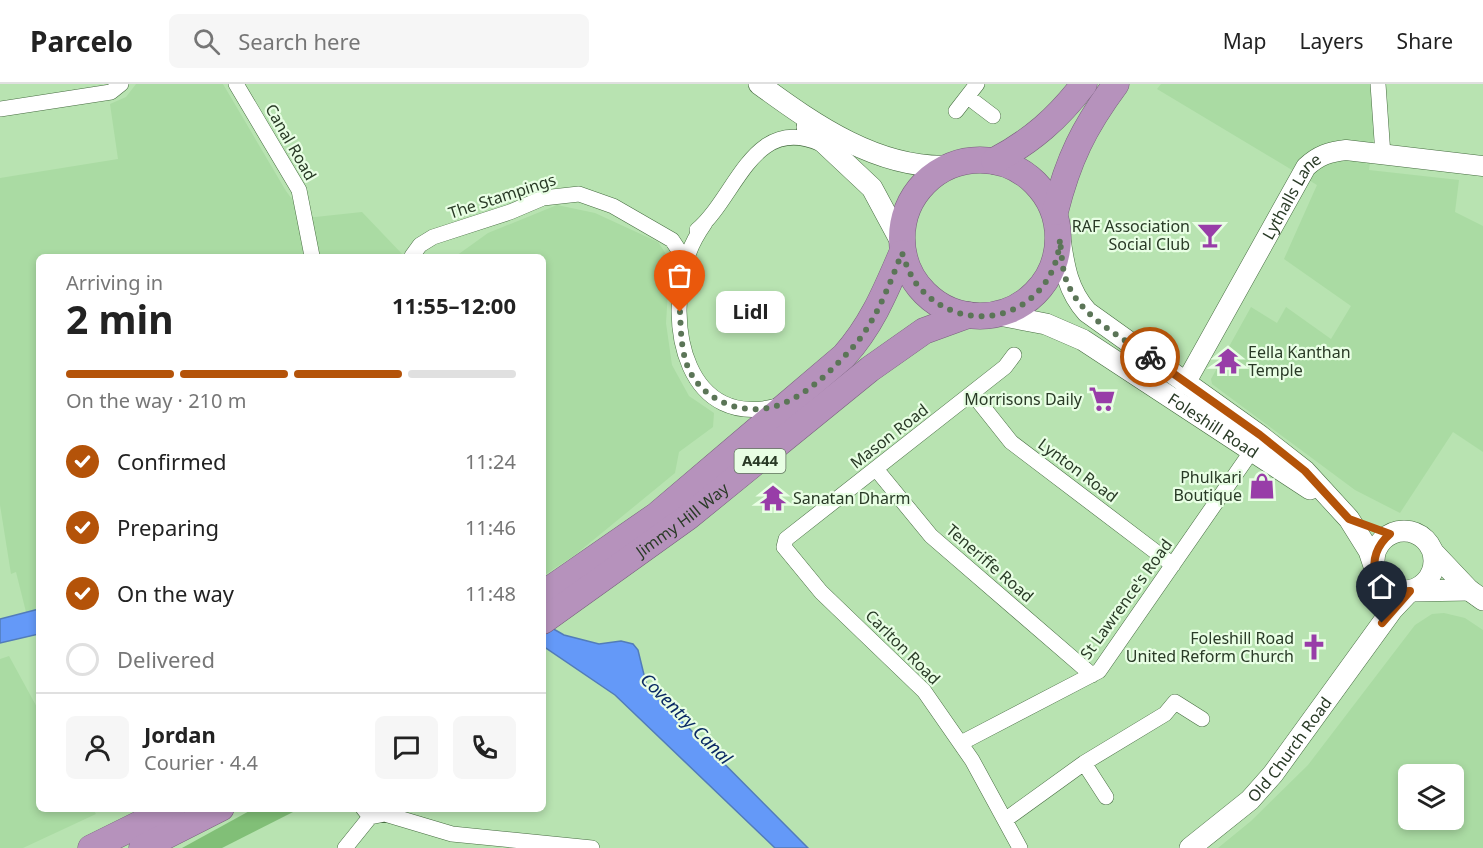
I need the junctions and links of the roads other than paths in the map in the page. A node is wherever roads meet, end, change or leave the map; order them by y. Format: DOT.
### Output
graph roads {
  1 [pos="121,84"];
  2 [pos="236,84"];
  3 [pos="1084,84"];
  4 [pos="1116,84"];
  5 [pos="1378,84"];
  6 [pos="764,87"];
  7 [pos="973,90"];
  8 [pos="0,110"];
  9 [pos="956,111"];
  10 [pos="993,116"];
  11 [pos="829,147"];
  12 [pos="1383,155"];
  13 [pos="994,161"];
  14 [pos="951,166"];
  15 [pos="1483,166"];
  16 [pos="1055,212"];
  17 [pos="705,223"];
  18 [pos="1060,239"];
  19 [pos="672,240"];
  20 [pos="901,247"];
  21 [pos="312,254"];
  22 [pos="413,254"];
  23 [pos="683,271"];
  24 [pos="968,315"];
  25 [pos="999,315"];
  26 [pos="1014,355"];
  27 [pos="1185,384"];
  28 [pos="805,392"];
  29 [pos="972,393"];
  30 [pos="1251,452"];
  31 [pos="876,469"];
  32 [pos="1329,499"];
  33 [pos="1349,519"];
  34 [pos="1390,534"];
  35 [pos="784,543"];
  36 [pos="1434,552"];
  37 [pos="1173,565"];
  38 [pos="1376,571"];
  39 [pos="1411,591"];
  40 [pos="1476,595"];
  41 [pos="547,610"];
  42 [pos="1373,636"];
  43 [pos="1092,675"];
  44 [pos="1202,719"];
  45 [pos="961,742"];
  46 [pos="1084,763"];
  47 [pos="1106,797"];
  48 [pos="164,812"];
  49 [pos="212,812"];
  50 [pos="367,813"];
  51 [pos="1005,820"];
  52 [pos="498,843"];
  53 [pos="91,848"];
  54 [pos="141,848"];
  55 [pos="345,848"];
  56 [pos="592,848"];
  57 [pos="1020,848"];
  58 [pos="1190,848"];
  1 -- 8 [label="street"];
  2 -- 21 [label="street, Canal Road"];
  3 -- 13 [label="highway"];
  4 -- 16 [label="highway"];
  5 -- 12 [label="street"];
  6 -- 11 [label="main road"];
  6 -- 14 [label="main road"];
  7 -- 9 [label="street"];
  7 -- 10 [label="street"];
  11 -- 17 [label="street"];
  11 -- 20 [label="main road"];
  12 -- 15 [label="street, Lythalls Lane"];
  12 -- 27 [label="street, Lythalls Lane"];
  13 -- 14 [label="highway"];
  13 -- 16 [label="highway"];
  14 -- 20 [label="highway"];
  16 -- 18 [label="highway"];
  17 -- 19 [label="street"];
  17 -- 23 [label="street"];
  18 -- 25 [label="highway"];
  18 -- 27 [label="main road, Foleshill Road"];
  19 -- 22 [label="street, The Stampings"];
  19 -- 23 [label="street"];
  20 -- 24 [label="highway"];
  20 -- 28 [label="highway, Jimmy Hill Way / A444"];
  23 -- 28 [label="street"];
  24 -- 25 [label="highway"];
  24 -- 41 [label="highway, Jimmy Hill Way / A444"];
  25 -- 30 [label="main road, Foleshill Road"];
  26 -- 29 [label="street, Mason Road"];
  27 -- 32 [label="main road, Foleshill Road"];
  28 -- 41 [label="highway, Jimmy Hill Way / A444"];
  29 -- 31 [label="street, Mason Road"];
  29 -- 37 [label="street, Lynton Road"];
  30 -- 32 [label="main road, Foleshill Road"];
  30 -- 37 [label="street, St Lawrence's Road"];
  31 -- 35 [label="street, Mason Road"];
  31 -- 43 [label="street, Teneriffe Road"];
  32 -- 33 [label="main road, Foleshill Road"];
  33 -- 34 [label="main road, Foleshill Road"];
  33 -- 38 [label="main road, Foleshill Road"];
  34 -- 36 [label="main road"];
  34 -- 38 [label="main road"];
  35 -- 45 [label="street, Carlton Road"];
  36 -- 39 [label="main road"];
  36 -- 40 [label="main road"];
  37 -- 43 [label="street, St Lawrence's Road"];
  38 -- 39 [label="main road"];
  38 -- 42 [label="main road, Old Church Road"];
  39 -- 40 [label="main road"];
  39 -- 42 [label="main road, Old Church Road"];
  42 -- 58 [label="main road, Old Church Road"];
  43 -- 45 [label="street, St Lawrence's Road"];
  44 -- 46 [label="street"];
  45 -- 51 [label="street, Carlton Road"];
  46 -- 47 [label="street"];
  46 -- 51 [label="street"];
  48 -- 53 [label="highway"];
  49 -- 54 [label="highway"];
  50 -- 52 [label="street"];
  50 -- 55 [label="street"];
  51 -- 57 [label="street, Carlton Road"];
  52 -- 56 [label="street"];
}
